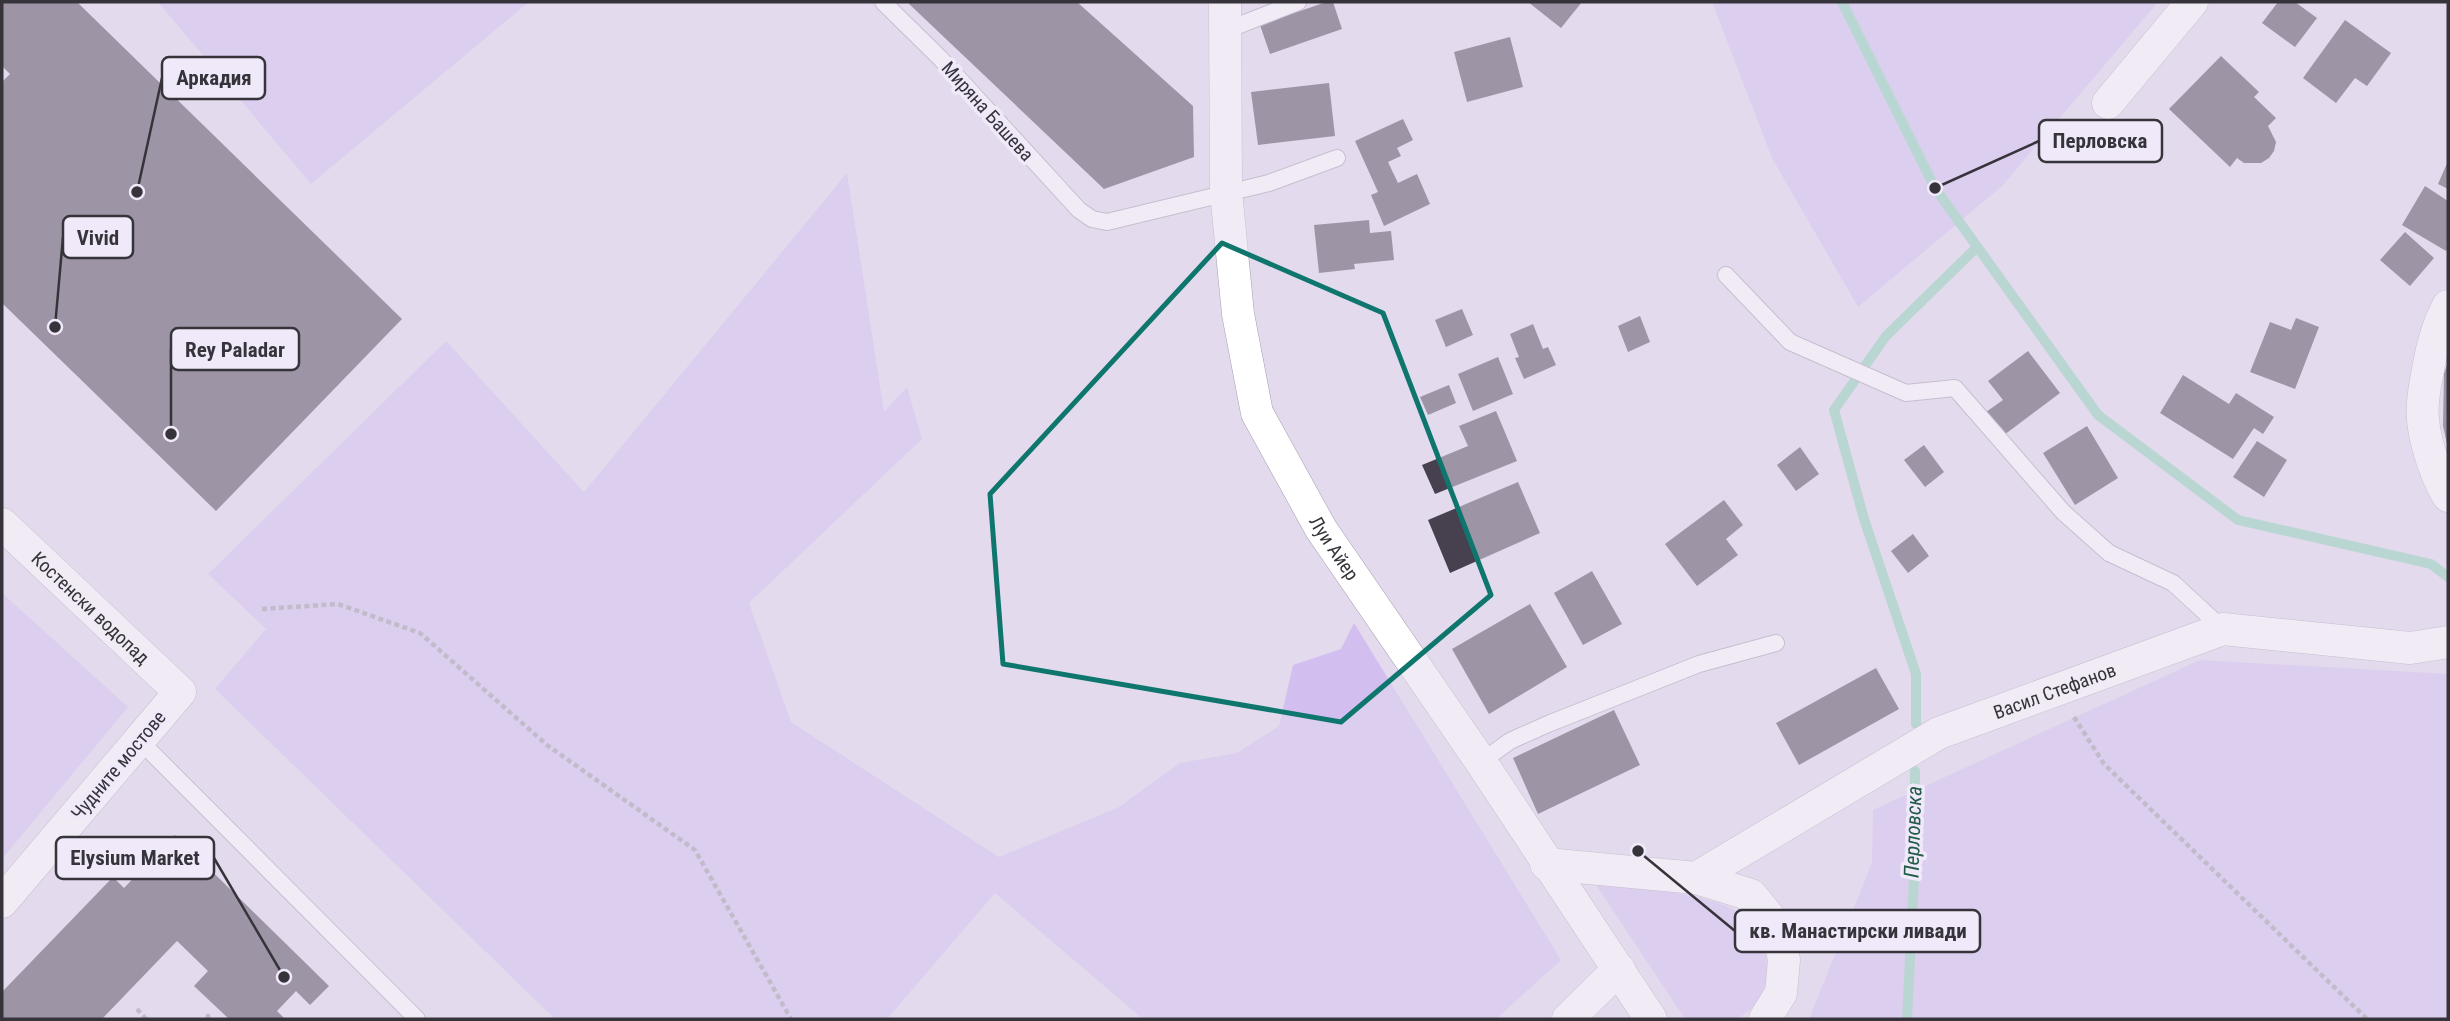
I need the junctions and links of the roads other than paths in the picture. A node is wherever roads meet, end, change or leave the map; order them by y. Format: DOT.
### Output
graph roads {
  1 [pos="883,2"];
  2 [pos="1298,2"];
  3 [pos="2192,2"];
  4 [pos="1226,16"];
  5 [pos="2108,103"];
  6 [pos="1338,158"];
  7 [pos="1226,192"];
  8 [pos="1726,275"];
  9 [pos="2448,306"];
  10 [pos="2448,496"];
  11 [pos="2,524"];
  12 [pos="2223,629"];
  13 [pos="2448,642"];
  14 [pos="1776,643"];
  15 [pos="180,692"];
  16 [pos="139,740"];
  17 [pos="1481,762"];
  18 [pos="1546,864"];
  19 [pos="1696,878"];
  20 [pos="2,902"];
  21 [pos="1619,968"];
  22 [pos="417,1019"];
  23 [pos="1568,1019"];
  24 [pos="1651,1019"];
  25 [pos="1765,1019"];
  1 -- 7 [label="lane, Миряна Башева"];
  2 -- 4 [label="lane"];
  3 -- 5 [label="street"];
  4 -- 7 [label="street, Луи Айер"];
  6 -- 7 [label="lane"];
  7 -- 17 [label="street, Луи Айер"];
  8 -- 12 [label="lane"];
  9 -- 10 [label="street"];
  11 -- 15 [label="street, Костенски водопад"];
  12 -- 13 [label="street, Васил Стефанов"];
  12 -- 19 [label="street, Васил Стефанов"];
  14 -- 17 [label="lane"];
  15 -- 16 [label="street, Чудните мостове"];
  16 -- 20 [label="street, Чудните мостове"];
  16 -- 22 [label="lane"];
  17 -- 18 [label="street, Луи Айер"];
  18 -- 19 [label="street"];
  18 -- 21 [label="street, Луи Айер"];
  19 -- 25 [label="street"];
  21 -- 23 [label="street"];
  21 -- 24 [label="street, Луи Айер"];
}
